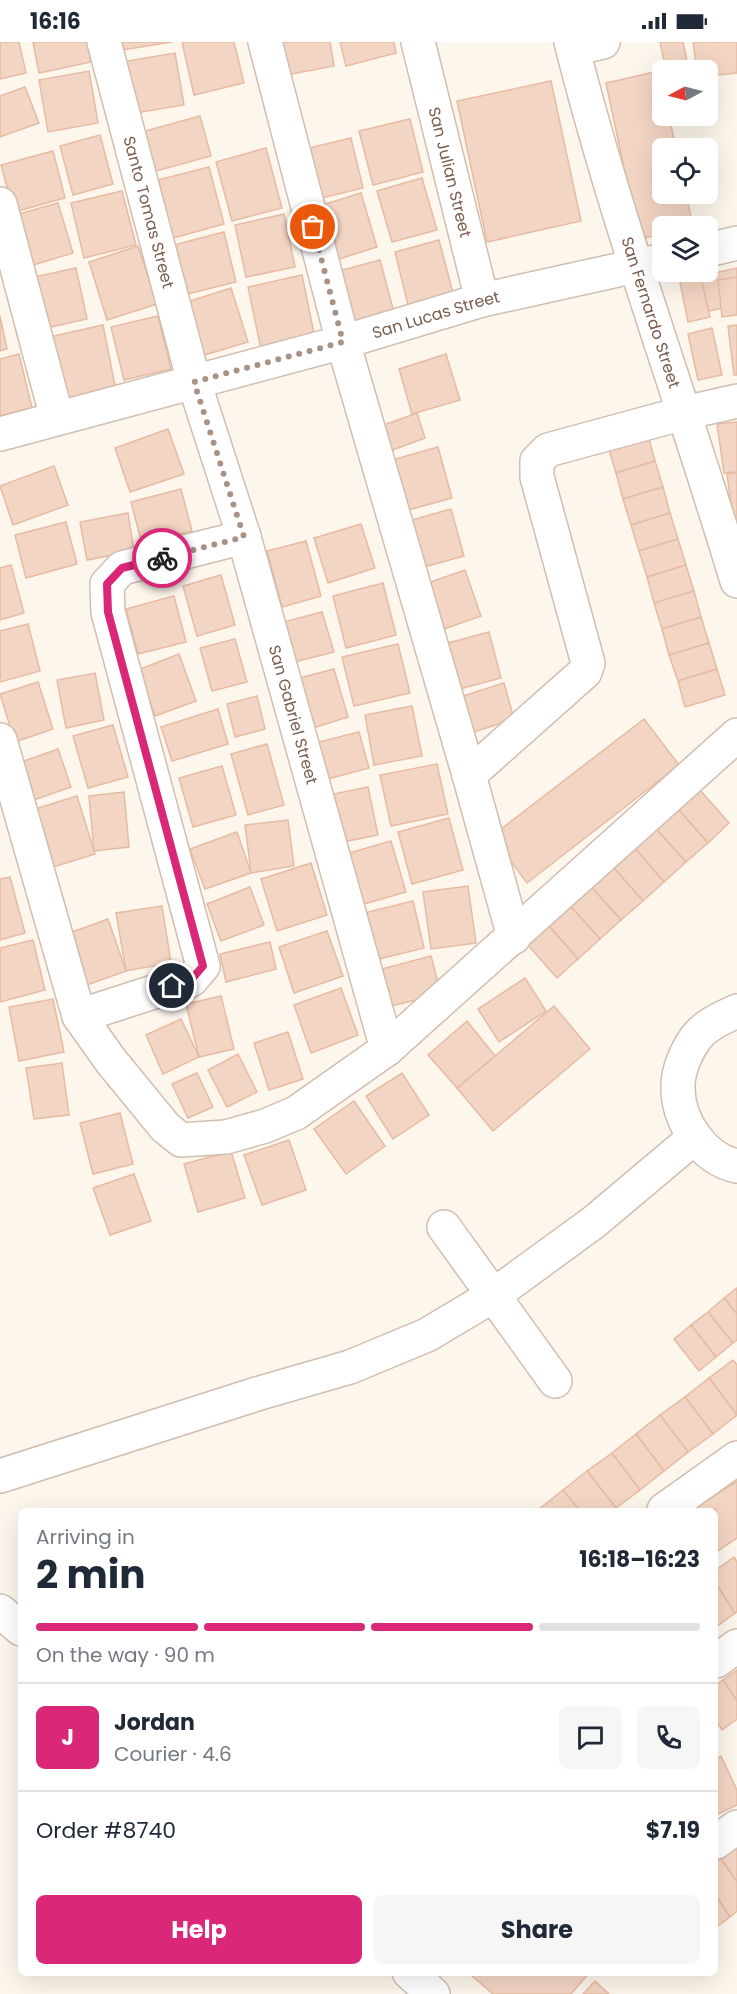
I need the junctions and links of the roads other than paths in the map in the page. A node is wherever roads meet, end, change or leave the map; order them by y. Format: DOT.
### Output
graph roads {
  1 [pos="104,42"];
  2 [pos="265,42"];
  3 [pos="418,42"];
  4 [pos="583,44"];
  5 [pos="0,204"];
  6 [pos="737,243"];
  7 [pos="718,248"];
  8 [pos="649,263"];
  9 [pos="482,300"];
  10 [pos="343,342"];
  11 [pos="194,382"];
  12 [pos="737,401"];
  13 [pos="684,413"];
  14 [pos="57,418"];
  15 [pos="0,434"];
  16 [pos="244,537"];
  17 [pos="736,571"];
  18 [pos="737,735"];
  19 [pos="0,740"];
  20 [pos="469,775"];
  21 [pos="514,937"];
  22 [pos="737,1011"];
  23 [pos="79,1016"];
  24 [pos="387,1049"];
  25 [pos="695,1137"];
  26 [pos="737,1166"];
  27 [pos="444,1227"];
  28 [pos="494,1295"];
  29 [pos="555,1381"];
  30 [pos="737,1458"];
  31 [pos="0,1476"];
  32 [pos="666,1508"];
  33 [pos="0,1611"];
  34 [pos="18,1626"];
  35 [pos="737,1646"];
  36 [pos="718,1660"];
  37 [pos="737,1827"];
  38 [pos="718,1841"];
  39 [pos="413,1976"];
  40 [pos="433,1994"];
  1 -- 11 [label="street, Santo Tomas Street"];
  2 -- 10 [label="street"];
  3 -- 9 [label="street, San Julian Street"];
  4 -- 8 [label="street, San Fernardo Street"];
  5 -- 14 [label="street"];
  6 -- 7 [label="street"];
  8 -- 9 [label="street, San Lucas Street"];
  8 -- 13 [label="street, San Fernardo Street"];
  9 -- 10 [label="street, San Lucas Street"];
  10 -- 11 [label="street, San Lucas Street"];
  10 -- 20 [label="street"];
  11 -- 14 [label="street, San Lucas Street"];
  11 -- 16 [label="street, San Gabriel Street"];
  12 -- 13 [label="street"];
  13 -- 17 [label="street, San Fernardo Street"];
  13 -- 20 [label="street"];
  14 -- 15 [label="street, San Lucas Street"];
  16 -- 23 [label="street"];
  16 -- 24 [label="street, San Gabriel Street"];
  18 -- 21 [label="street"];
  19 -- 23 [label="street"];
  20 -- 21 [label="street"];
  21 -- 24 [label="street"];
  22 -- 25 [label="street"];
  23 -- 24 [label="street"];
  25 -- 26 [label="street"];
  25 -- 28 [label="street"];
  27 -- 28 [label="street"];
  28 -- 29 [label="street"];
  28 -- 31 [label="street"];
  30 -- 32 [label="street"];
  33 -- 34 [label="street"];
  35 -- 36 [label="street"];
  37 -- 38 [label="street"];
  39 -- 40 [label="street"];
}
